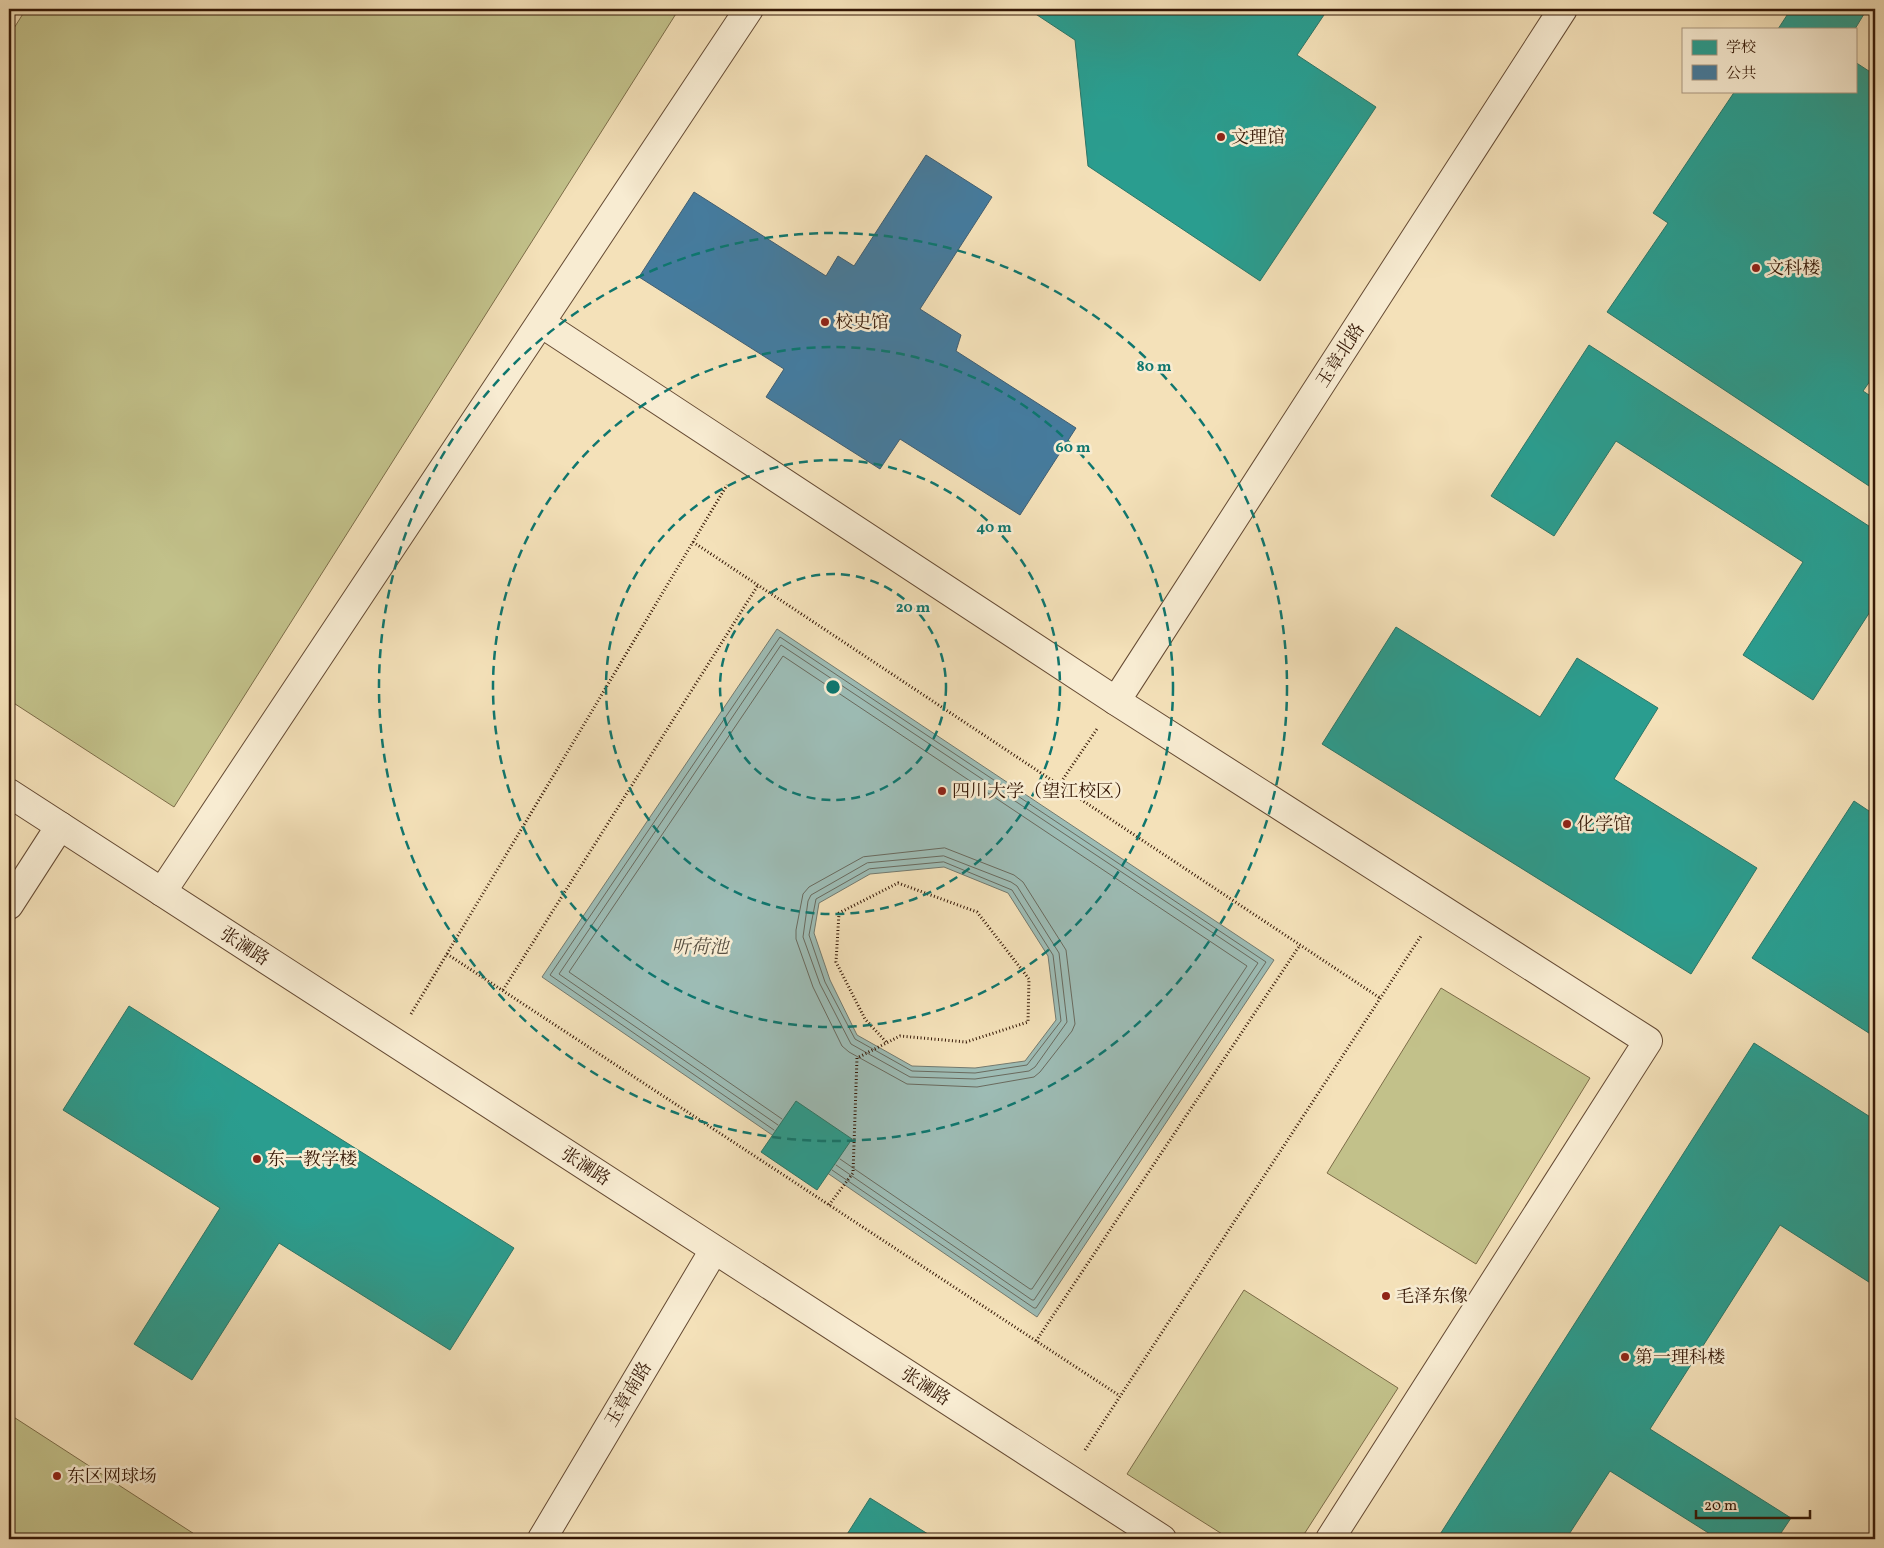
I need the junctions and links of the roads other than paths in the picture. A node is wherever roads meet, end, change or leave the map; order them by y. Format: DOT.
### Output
graph roads {
  1 [pos="749,9"];
  2 [pos="1563,9"];
  3 [pos="541,323"];
  4 [pos="1116,701"];
  5 [pos="9,793"];
  6 [pos="60,826"];
  7 [pos="162,892"];
  8 [pos="9,905"];
  9 [pos="714,1250"];
  10 [pos="542,1539"];
  11 [pos="1162,1539"];
  12 [pos="1330,1539"];
  1 -- 3 [label="street"];
  2 -- 4 [label="street, 玉章北路"];
  3 -- 4 [label="street"];
  3 -- 7 [label="street"];
  4 -- 12 [label="street"];
  5 -- 6 [label="street, 张澜路"];
  6 -- 7 [label="street, 张澜路"];
  6 -- 8 [label="street"];
  7 -- 9 [label="street, 张澜路"];
  9 -- 10 [label="street, 玉章南路"];
  9 -- 11 [label="street, 张澜路"];
}
